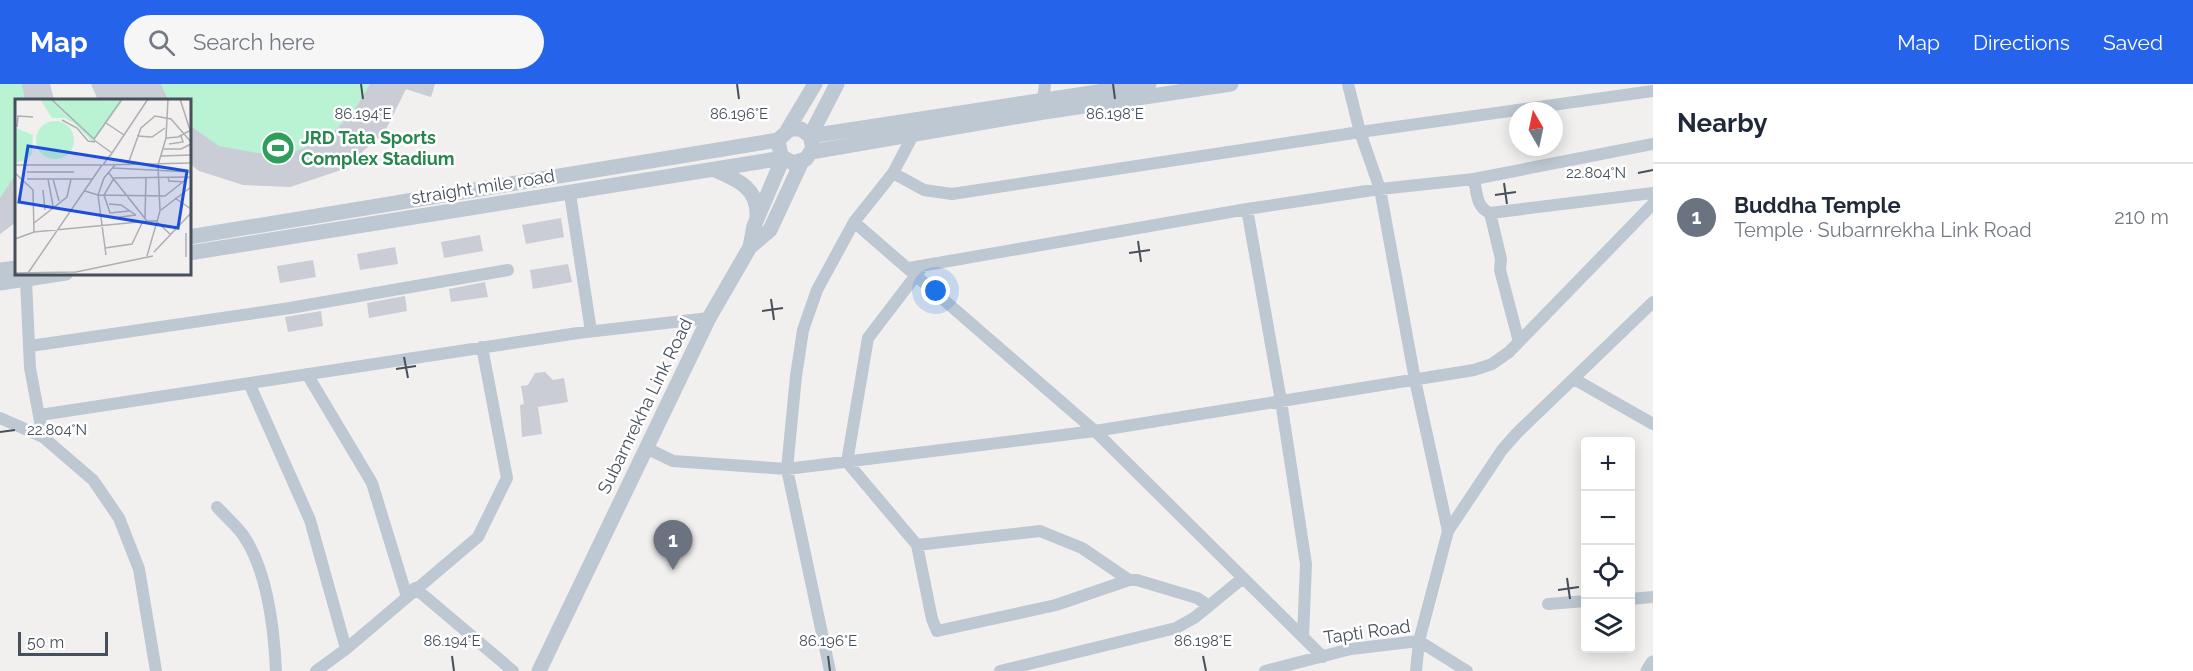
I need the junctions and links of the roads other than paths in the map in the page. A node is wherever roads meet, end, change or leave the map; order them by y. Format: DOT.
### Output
graph roads {
  1 [pos="815,84"];
  2 [pos="837,84"];
  3 [pos="1046,84"];
  4 [pos="1149,84"];
  5 [pos="1231,84"];
  6 [pos="1348,84"];
  7 [pos="1653,91"];
  8 [pos="1042,102"];
  9 [pos="1360,132"];
  10 [pos="783,135"];
  11 [pos="810,136"];
  12 [pos="912,136"];
  13 [pos="1653,144"];
  14 [pos="807,157"];
  15 [pos="783,158"];
  16 [pos="713,170"];
  17 [pos="892,173"];
  18 [pos="1474,179"];
  19 [pos="1380,189"];
  20 [pos="1653,193"];
  21 [pos="570,194"];
  22 [pos="1653,204"];
  23 [pos="1247,209"];
  24 [pos="1490,213"];
  25 [pos="757,219"];
  26 [pos="854,222"];
  27 [pos="190,237"];
  28 [pos="750,247"];
  29 [pos="190,253"];
  30 [pos="0,270"];
  31 [pos="508,270"];
  32 [pos="916,270"];
  33 [pos="15,273"];
  34 [pos="21,274"];
  35 [pos="0,283"];
  36 [pos="1653,302"];
  37 [pos="709,318"];
  38 [pos="591,331"];
  39 [pos="1519,342"];
  40 [pos="30,346"];
  41 [pos="482,347"];
  42 [pos="307,374"];
  43 [pos="1574,379"];
  44 [pos="1415,380"];
  45 [pos="249,383"];
  46 [pos="1281,401"];
  47 [pos="40,415"];
  48 [pos="0,418"];
  49 [pos="1653,424"];
  50 [pos="1095,431"];
  51 [pos="43,436"];
  52 [pos="646,448"];
  53 [pos="847,462"];
  54 [pos="787,469"];
  55 [pos="217,507"];
  56 [pos="1448,531"];
  57 [pos="917,545"];
  58 [pos="1244,578"];
  59 [pos="1129,580"];
  60 [pos="411,592"];
  61 [pos="1653,597"];
  62 [pos="1635,599"];
  63 [pos="1581,601"];
  64 [pos="1548,604"];
  65 [pos="1209,606"];
  66 [pos="1303,637"];
  67 [pos="1419,641"];
  68 [pos="346,650"];
  69 [pos="1323,657"];
  70 [pos="1653,663"];
  71 [pos="1288,668"];
  72 [pos="156,671"];
  73 [pos="276,671"];
  74 [pos="316,671"];
  75 [pos="513,671"];
  76 [pos="539,671"];
  77 [pos="830,671"];
  78 [pos="1000,671"];
  79 [pos="1265,671"];
  80 [pos="1416,671"];
  81 [pos="1467,671"];
  82 [pos="1648,671"];
  1 -- 10 [label="street"];
  2 -- 11 [label="street"];
  3 -- 8 [label="street"];
  4 -- 8 [label="street, straight mile road"];
  5 -- 12 [label="street"];
  6 -- 9 [label="street"];
  7 -- 9 [label="street"];
  8 -- 11 [label="street, straight mile road"];
  9 -- 17 [label="street"];
  9 -- 19 [label="street"];
  10 -- 11 [label="street, straight mile road"];
  10 -- 15 [label="street"];
  10 -- 27 [label="street, straight mile road"];
  11 -- 14 [label="street"];
  12 -- 14 [label="street, straight mile road"];
  12 -- 17 [label="street"];
  13 -- 18 [label="street"];
  14 -- 15 [label="street, straight mile road"];
  14 -- 28 [label="street"];
  15 -- 16 [label="street, straight mile road"];
  15 -- 25 [label="street, Subarnrekha Link Road"];
  16 -- 21 [label="street, straight mile road"];
  16 -- 25 [label="street"];
  17 -- 26 [label="street"];
  18 -- 19 [label="street"];
  18 -- 24 [label="street"];
  19 -- 23 [label="street"];
  19 -- 44 [label="street"];
  20 -- 24 [label="street"];
  21 -- 29 [label="street, straight mile road"];
  21 -- 38 [label="street"];
  22 -- 39 [label="street"];
  23 -- 32 [label="street"];
  23 -- 46 [label="street"];
  24 -- 39 [label="street"];
  25 -- 28 [label="street, Subarnrekha Link Road"];
  26 -- 32 [label="street"];
  26 -- 54 [label="street"];
  28 -- 37 [label="street, Subarnrekha Link Road"];
  30 -- 33 [label="street"];
  31 -- 40 [label="street"];
  32 -- 50 [label="street"];
  32 -- 53 [label="street"];
  34 -- 35 [label="street"];
  34 -- 40 [label="street"];
  36 -- 43 [label="street"];
  37 -- 38 [label="street"];
  37 -- 52 [label="street, Subarnrekha Link Road"];
  38 -- 41 [label="street"];
  39 -- 44 [label="street"];
  40 -- 47 [label="street"];
  41 -- 42 [label="street"];
  41 -- 60 [label="street"];
  42 -- 45 [label="street"];
  42 -- 60 [label="street"];
  43 -- 49 [label="street"];
  43 -- 56 [label="street"];
  44 -- 46 [label="street"];
  44 -- 56 [label="street"];
  45 -- 47 [label="street"];
  45 -- 68 [label="street"];
  46 -- 50 [label="street"];
  46 -- 66 [label="street"];
  47 -- 51 [label="street"];
  48 -- 51 [label="street"];
  50 -- 53 [label="street"];
  50 -- 58 [label="street"];
  51 -- 72 [label="street"];
  52 -- 54 [label="street"];
  52 -- 76 [label="street, Subarnrekha Link Road"];
  53 -- 54 [label="street"];
  53 -- 57 [label="street"];
  54 -- 77 [label="street"];
  55 -- 73 [label="street"];
  56 -- 67 [label="street"];
  57 -- 59 [label="street"];
  57 -- 59 [label="street"];
  58 -- 65 [label="street"];
  58 -- 66 [label="street"];
  59 -- 65 [label="street"];
  60 -- 68 [label="street"];
  60 -- 75 [label="street"];
  61 -- 62 [label="street"];
  63 -- 64 [label="street"];
  65 -- 78 [label="street"];
  66 -- 69 [label="street"];
  67 -- 69 [label="street, Tapti Road"];
  67 -- 80 [label="street"];
  67 -- 81 [label="street, Tapti Road"];
  68 -- 74 [label="street"];
  69 -- 71 [label="street, Tapti Road"];
  70 -- 82 [label="street"];
  71 -- 79 [label="street, Tapti Road"];
}
